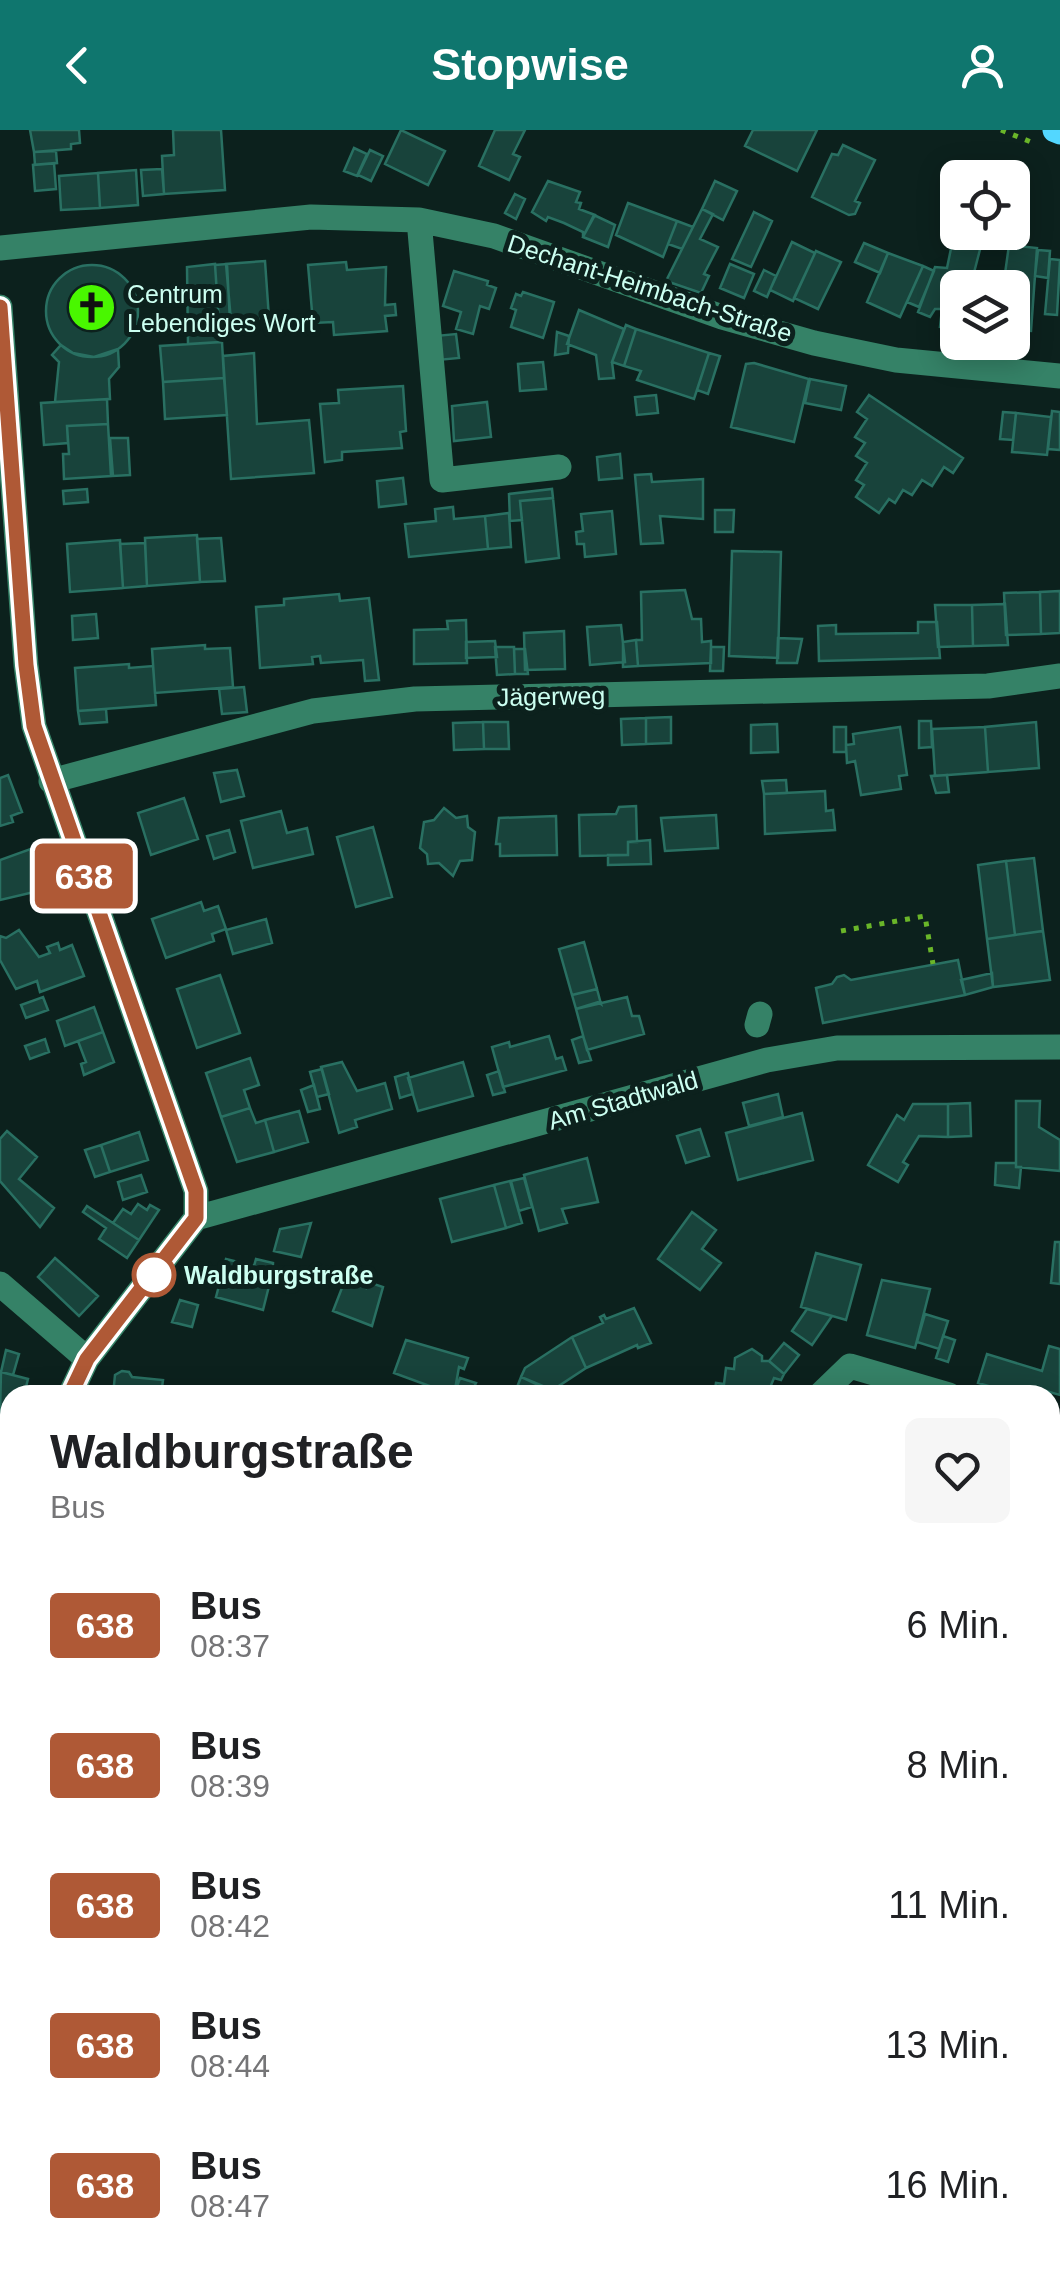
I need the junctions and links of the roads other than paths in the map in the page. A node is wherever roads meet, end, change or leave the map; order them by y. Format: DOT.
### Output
graph roads {
  1 [pos="419,220"];
  2 [pos="0,248"];
  3 [pos="0,308"];
  4 [pos="1060,376"];
  5 [pos="558,467"];
  6 [pos="11,615"];
  7 [pos="1060,676"];
  8 [pos="51,781"];
  9 [pos="1060,1047"];
  10 [pos="196,1218"];
  11 [pos="0,1284"];
  12 [pos="87,1359"];
  13 [pos="75,1385"];
  14 [pos="830,1385"];
  15 [pos="915,1385"];
  1 -- 2 [label="street, Dechant-Heimbach-Straße"];
  1 -- 4 [label="street, Dechant-Heimbach-Straße"];
  1 -- 5 [label="street"];
  3 -- 6 [label="street"];
  6 -- 8 [label="street"];
  7 -- 8 [label="street, Jägerweg"];
  8 -- 10 [label="street"];
  9 -- 10 [label="street, Am Stadtwald"];
  10 -- 12 [label="street"];
  11 -- 12 [label="street"];
  12 -- 13 [label="street"];
  14 -- 15 [label="street"];
}
